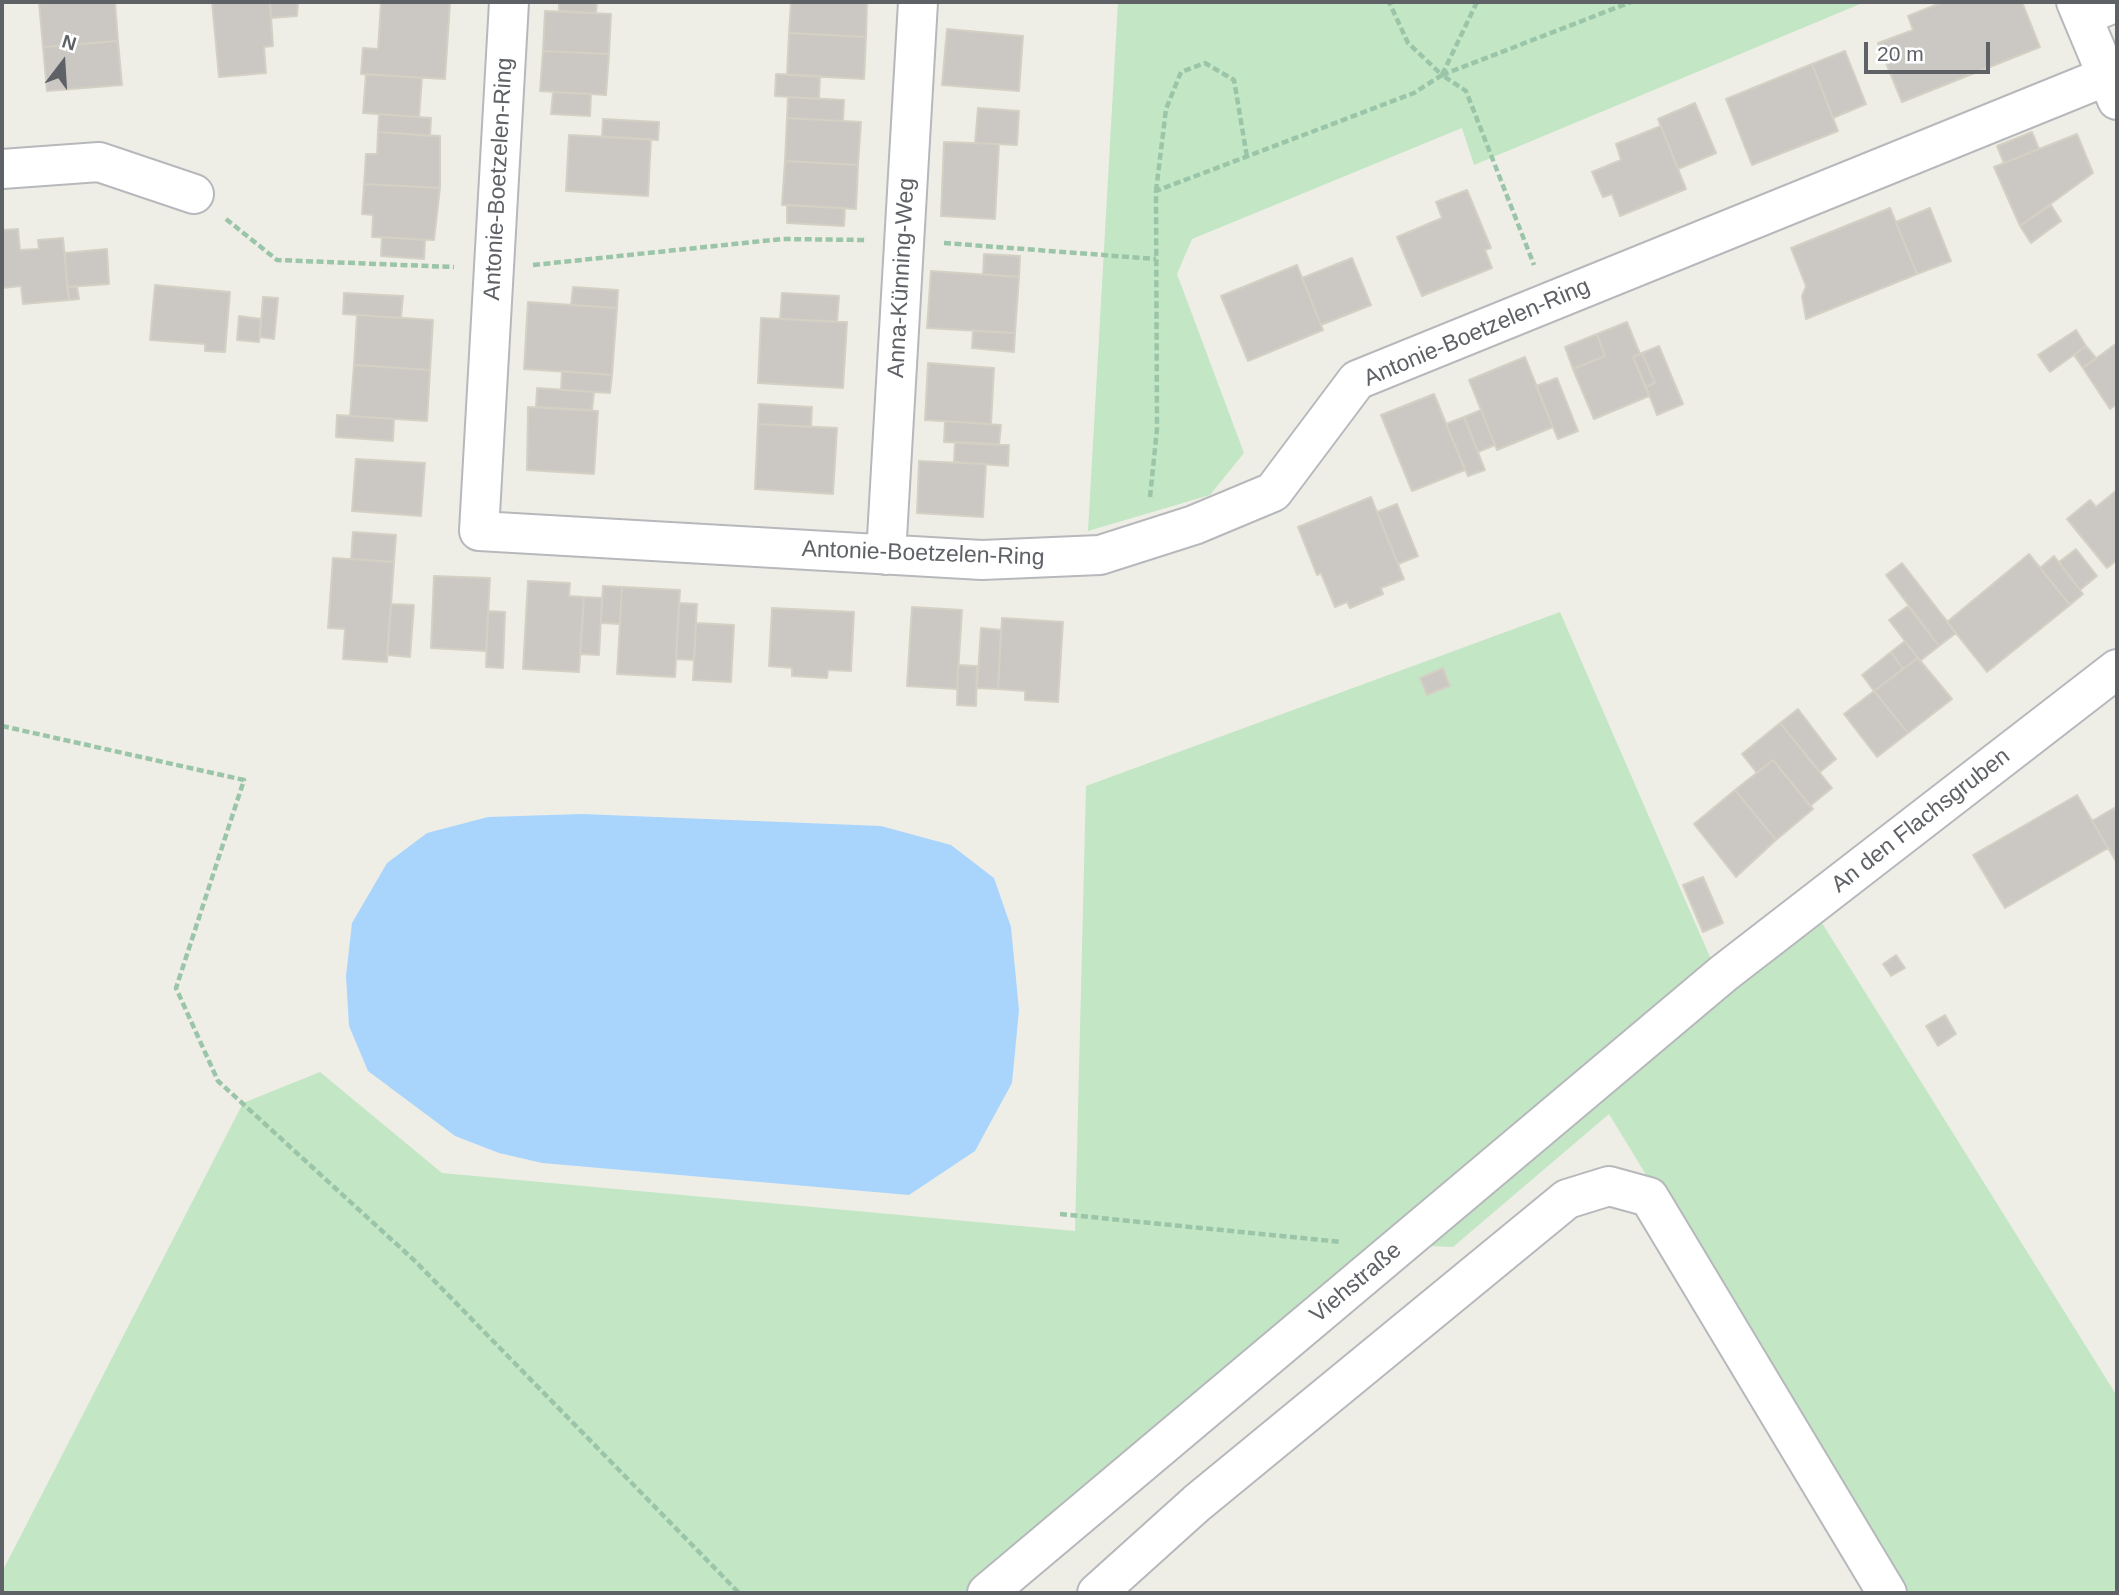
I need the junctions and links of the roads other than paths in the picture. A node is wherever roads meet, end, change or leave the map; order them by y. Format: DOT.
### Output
graph roads {
  1 [pos="509,2"];
  2 [pos="918,2"];
  3 [pos="2117,2"];
  4 [pos="2079,9"];
  5 [pos="2112,88"];
  6 [pos="2,169"];
  7 [pos="194,194"];
  8 [pos="886,555"];
  9 [pos="2117,669"];
  10 [pos="1724,973"];
  11 [pos="987,1593"];
  12 [pos="1097,1593"];
  13 [pos="1887,1593"];
  1 -- 8 [label="street, Antonie-Boetzelen-Ring"];
  2 -- 8 [label="street, Anna-Künning-Weg"];
  3 -- 4 [label="street"];
  4 -- 5 [label="street"];
  5 -- 8 [label="street, Antonie-Boetzelen-Ring"];
  6 -- 7 [label="street"];
  9 -- 10 [label="street, An den Flachsgruben"];
  10 -- 11 [label="street, Viehstraße"];
  12 -- 13 [label="street"];
}
